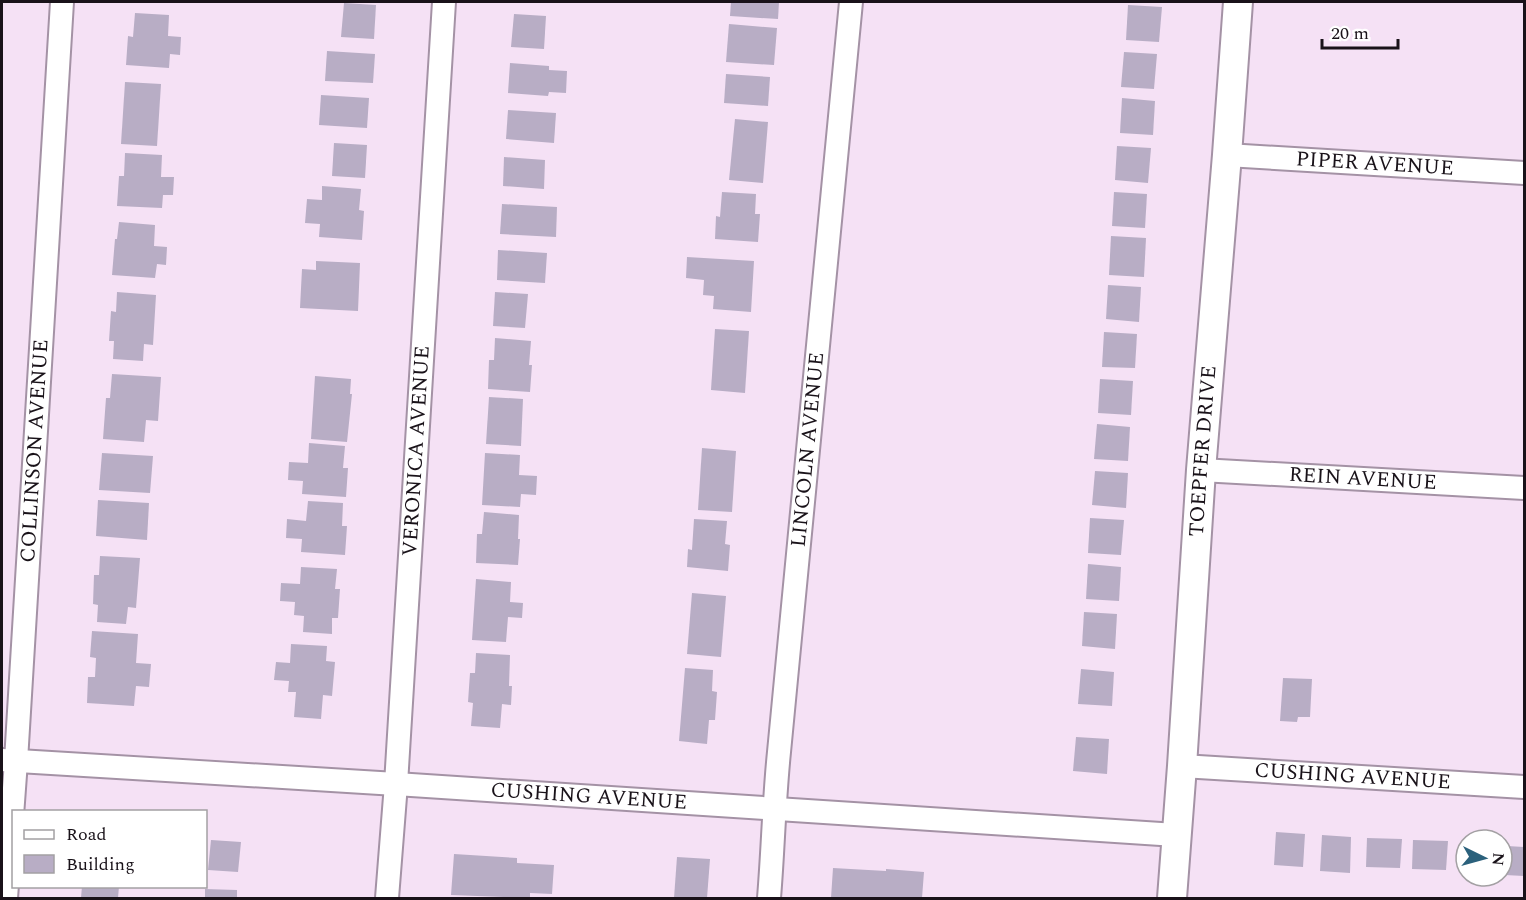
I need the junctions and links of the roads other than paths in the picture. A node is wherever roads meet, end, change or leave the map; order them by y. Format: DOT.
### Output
graph roads {
  1 [pos="62,2"];
  2 [pos="444,2"];
  3 [pos="851,2"];
  4 [pos="1238,2"];
  5 [pos="1227,155"];
  6 [pos="1524,173"];
  7 [pos="1201,470"];
  8 [pos="1524,488"];
  9 [pos="9,761"];
  10 [pos="1182,766"];
  11 [pos="396,784"];
  12 [pos="1524,788"];
  13 [pos="774,808"];
  14 [pos="1176,836"];
  15 [pos="6,898"];
  16 [pos="387,898"];
  17 [pos="769,898"];
  18 [pos="1172,898"];
  1 -- 9 [label="street, COLLINSON AVENUE"];
  2 -- 11 [label="street, VERONICA AVENUE"];
  3 -- 13 [label="street, LINCOLN AVENUE"];
  4 -- 5 [label="street, TOEPFER DRIVE"];
  5 -- 6 [label="street, PIPER AVENUE"];
  5 -- 7 [label="street, TOEPFER DRIVE"];
  7 -- 8 [label="street, REIN AVENUE"];
  7 -- 10 [label="street, TOEPFER DRIVE"];
  9 -- 11 [label="street, CUSHING AVENUE"];
  9 -- 15 [label="street, COLLINSON AVENUE"];
  10 -- 12 [label="street, CUSHING AVENUE"];
  10 -- 14 [label="street, TOEPFER DRIVE"];
  11 -- 13 [label="street, CUSHING AVENUE"];
  11 -- 16 [label="street, VERONICA AVENUE"];
  13 -- 14 [label="street, CUSHING AVENUE"];
  13 -- 17 [label="street, LINCOLN AVENUE"];
  14 -- 18 [label="street, TOEPFER DRIVE"];
}
